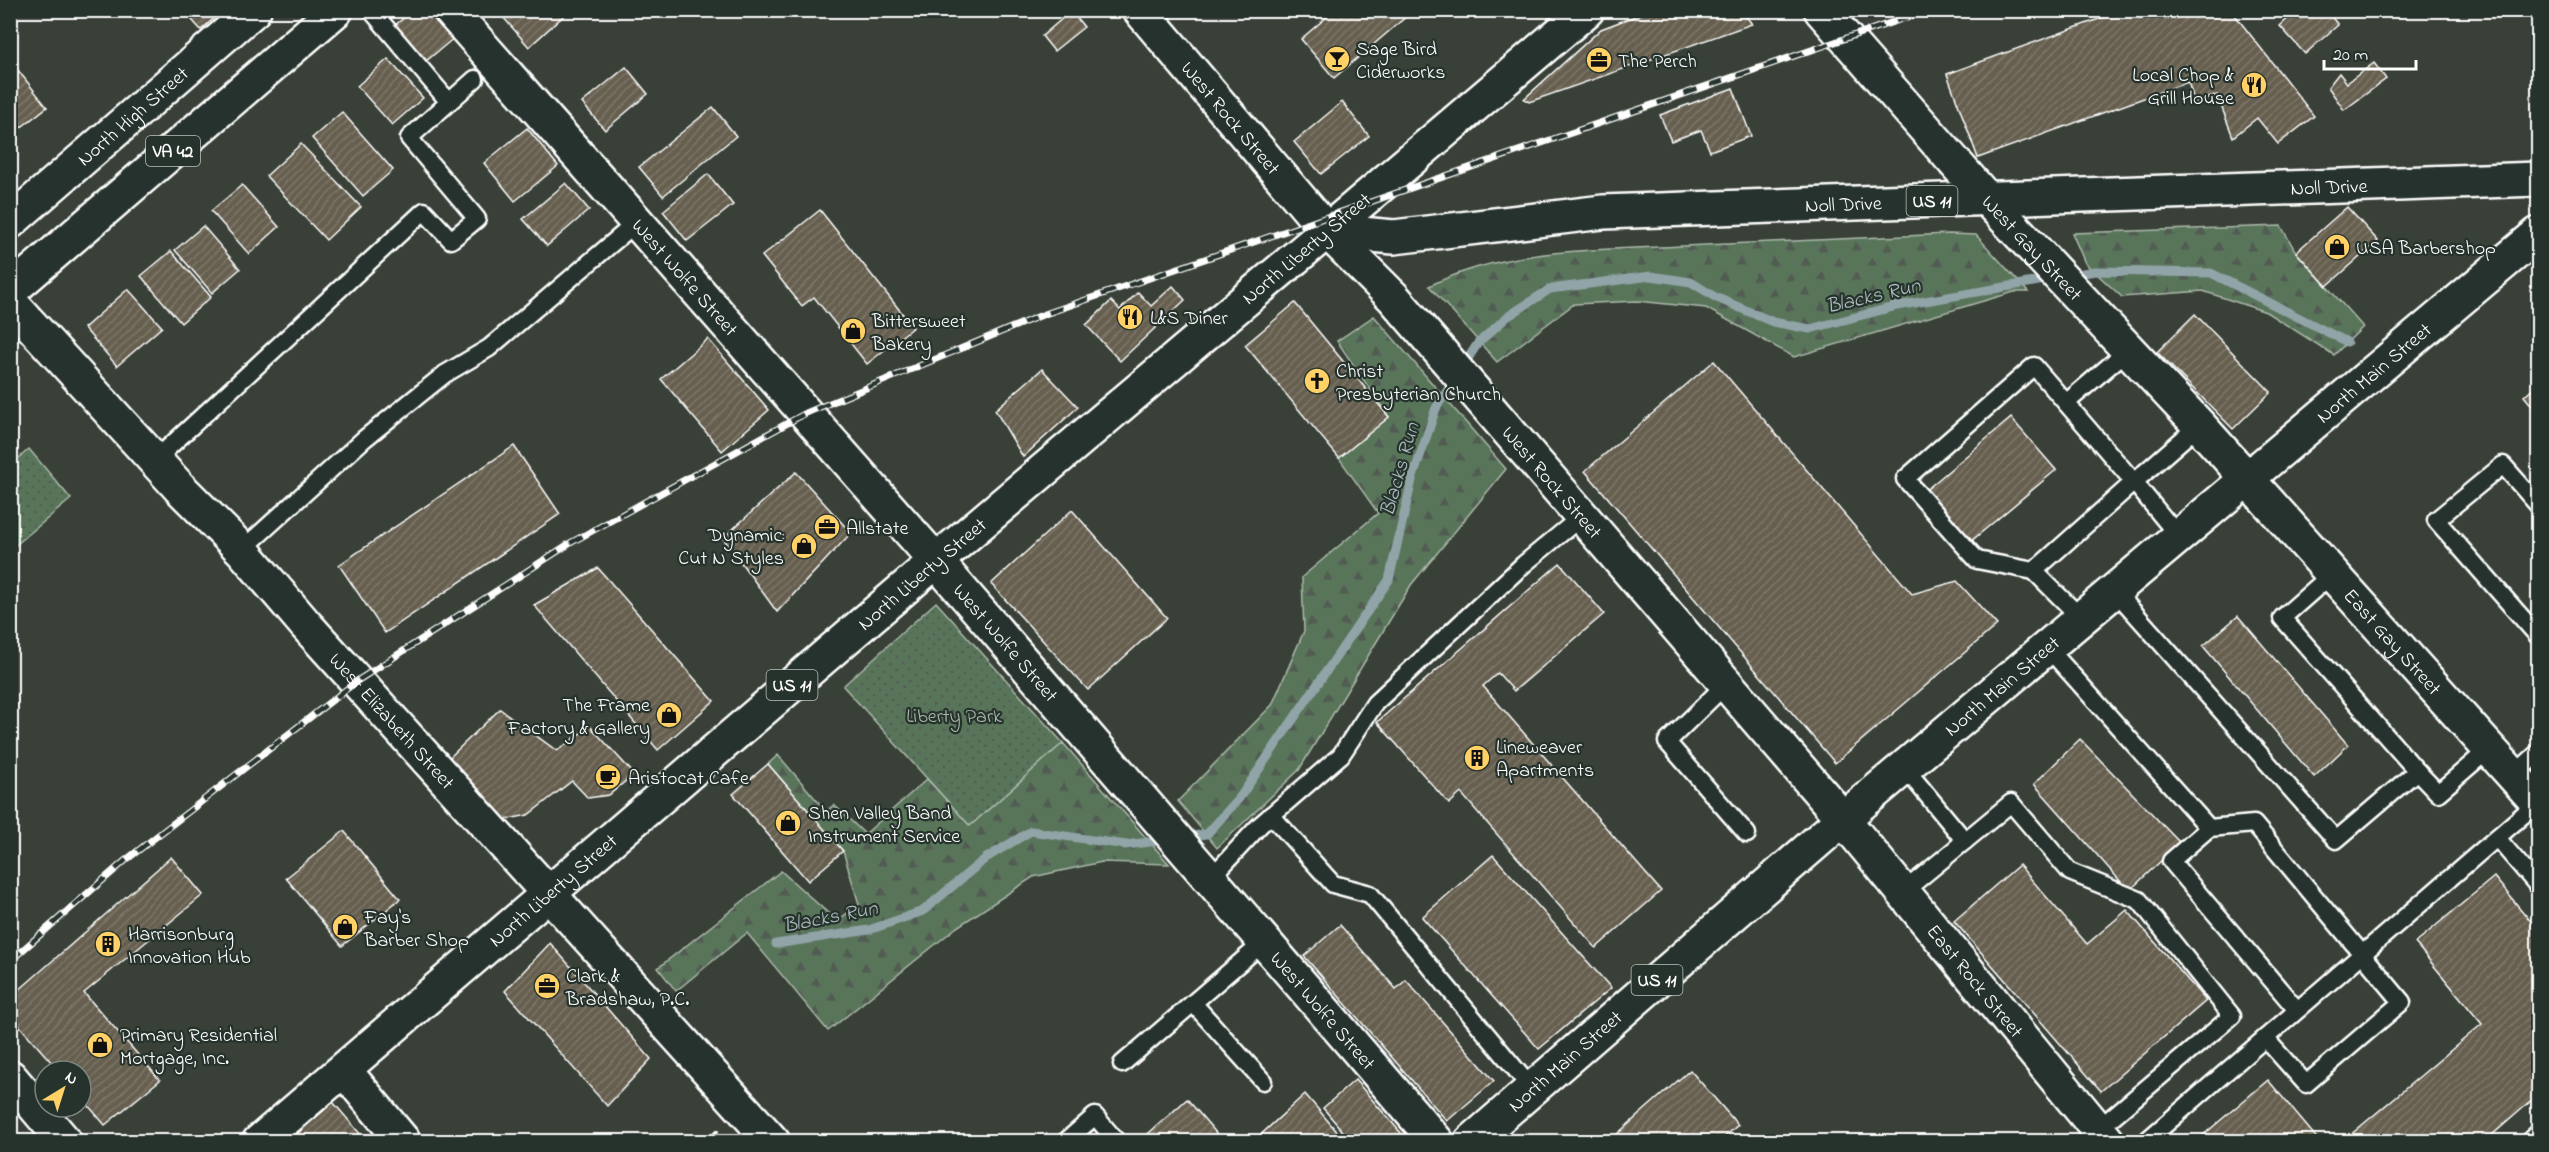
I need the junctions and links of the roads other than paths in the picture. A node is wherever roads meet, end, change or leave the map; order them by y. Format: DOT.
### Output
graph roads {
  1 [pos="254,10"];
  2 [pos="336,10"];
  3 [pos="371,10"];
  4 [pos="450,10"];
  5 [pos="1140,10"];
  6 [pos="1587,10"];
  7 [pos="1821,10"];
  8 [pos="475,79"];
  9 [pos="449,102"];
  10 [pos="2538,179"];
  11 [pos="1987,199"];
  12 [pos="10,222"];
  13 [pos="638,222"];
  14 [pos="1327,231"];
  15 [pos="2538,234"];
  16 [pos="10,291"];
  17 [pos="10,302"];
  18 [pos="2129,349"];
  19 [pos="2066,403"];
  20 [pos="2199,425"];
  21 [pos="155,460"];
  22 [pos="2248,479"];
  23 [pos="2134,482"];
  24 [pos="2538,506"];
  25 [pos="1582,516"];
  26 [pos="2179,537"];
  27 [pos="242,550"];
  28 [pos="936,561"];
  29 [pos="2034,571"];
  30 [pos="2332,574"];
  31 [pos="2115,591"];
  32 [pos="2082,619"];
  33 [pos="2538,636"];
  34 [pos="2047,647"];
  35 [pos="1726,683"];
  36 [pos="2489,749"];
  37 [pos="2538,753"];
  38 [pos="1905,768"];
  39 [pos="2417,771"];
  40 [pos="2512,776"];
  41 [pos="2538,803"];
  42 [pos="1271,815"];
  43 [pos="1843,819"];
  44 [pos="2209,828"];
  45 [pos="1747,834"];
  46 [pos="2497,838"];
  47 [pos="1965,841"];
  48 [pos="1210,879"];
  49 [pos="2538,886"];
  50 [pos="1903,892"];
  51 [pos="549,895"];
  52 [pos="1264,941"];
  53 [pos="2363,953"];
  54 [pos="1193,1003"];
  55 [pos="2297,1010"];
  56 [pos="2265,1038"];
  57 [pos="1122,1064"];
  58 [pos="344,1070"];
  59 [pos="10,1077"];
  60 [pos="1263,1081"];
  61 [pos="1532,1089"];
  62 [pos="2538,1133"];
  63 [pos="2103,1135"];
  64 [pos="2155,1138"];
  65 [pos="65,1142"];
  66 [pos="259,1142"];
  67 [pos="404,1142"];
  68 [pos="773,1142"];
  69 [pos="1065,1142"];
  70 [pos="1117,1142"];
  71 [pos="1437,1142"];
  72 [pos="1471,1142"];
  73 [pos="2528,1142"];
  1 -- 12 [label="street, North High Street / VA 42"];
  2 -- 16 [label="street, VA 42"];
  3 -- 9 [label="lane"];
  4 -- 13 [label="street, West Wolfe Street"];
  5 -- 14 [label="street, West Rock Street"];
  6 -- 14 [label="street, North Liberty Street"];
  7 -- 11 [label="street, West Gay Street"];
  8 -- 9 [label="lane"];
  9 -- 21 [label="lane"];
  10 -- 11 [label="street, Noll Drive / US 11"];
  11 -- 14 [label="street, Noll Drive / US 11"];
  11 -- 18 [label="street, West Gay Street"];
  13 -- 27 [label="lane"];
  13 -- 28 [label="street, West Wolfe Street"];
  14 -- 25 [label="street, West Rock Street"];
  14 -- 28 [label="street, North Liberty Street / US 11"];
  15 -- 22 [label="street, North Main Street / US 11"];
  17 -- 21 [label="street, West Elizabeth Street"];
  18 -- 19 [label="lane"];
  18 -- 20 [label="street, West Gay Street"];
  19 -- 23 [label="lane"];
  19 -- 29 [label="lane"];
  20 -- 22 [label="street, West Gay Street"];
  20 -- 23 [label="lane"];
  21 -- 27 [label="street, West Elizabeth Street"];
  22 -- 26 [label="street, North Main Street / US 11"];
  22 -- 30 [label="street, East Gay Street"];
  23 -- 26 [label="lane"];
  23 -- 29 [label="lane"];
  24 -- 33 [label="lane"];
  25 -- 35 [label="street, West Rock Street"];
  25 -- 42 [label="lane"];
  26 -- 31 [label="street, North Main Street / US 11"];
  27 -- 51 [label="street, West Elizabeth Street"];
  28 -- 48 [label="street, West Wolfe Street"];
  28 -- 51 [label="street, North Liberty Street / US 11"];
  29 -- 32 [label="lane"];
  30 -- 36 [label="street, East Gay Street"];
  30 -- 39 [label="lane"];
  31 -- 32 [label="street, North Main Street / US 11"];
  31 -- 39 [label="lane"];
  32 -- 34 [label="street, North Main Street / US 11"];
  34 -- 38 [label="street, North Main Street / US 11"];
  34 -- 44 [label="lane"];
  35 -- 43 [label="street, West Rock Street"];
  35 -- 45 [label="lane"];
  36 -- 39 [label="lane"];
  36 -- 40 [label="street, East Gay Street"];
  37 -- 40 [label="lane"];
  38 -- 43 [label="street, North Main Street / US 11"];
  38 -- 47 [label="lane"];
  40 -- 41 [label="street, East Gay Street"];
  41 -- 46 [label="lane"];
  42 -- 48 [label="lane"];
  42 -- 61 [label="lane"];
  43 -- 50 [label="street, East Rock Street"];
  43 -- 61 [label="street, North Main Street / US 11"];
  44 -- 53 [label="lane"];
  44 -- 55 [label="lane"];
  46 -- 49 [label="lane"];
  46 -- 53 [label="lane"];
  47 -- 50 [label="lane"];
  47 -- 63 [label="lane"];
  48 -- 52 [label="street, West Wolfe Street"];
  50 -- 63 [label="street, East Rock Street"];
  51 -- 58 [label="street, North Liberty Street / US 11"];
  51 -- 68 [label="street, West Elizabeth Street"];
  52 -- 54 [label="lane"];
  52 -- 71 [label="street, West Wolfe Street"];
  53 -- 55 [label="lane"];
  53 -- 56 [label="lane"];
  54 -- 57 [label="lane"];
  54 -- 60 [label="lane"];
  55 -- 56 [label="lane"];
  56 -- 64 [label="lane"];
  58 -- 66 [label="street, North Liberty Street / US 11"];
  58 -- 67 [label="street"];
  59 -- 65 [label="street"];
  61 -- 72 [label="street, North Main Street / US 11"];
  62 -- 73 [label="lane"];
  69 -- 70 [label="lane"];
}
